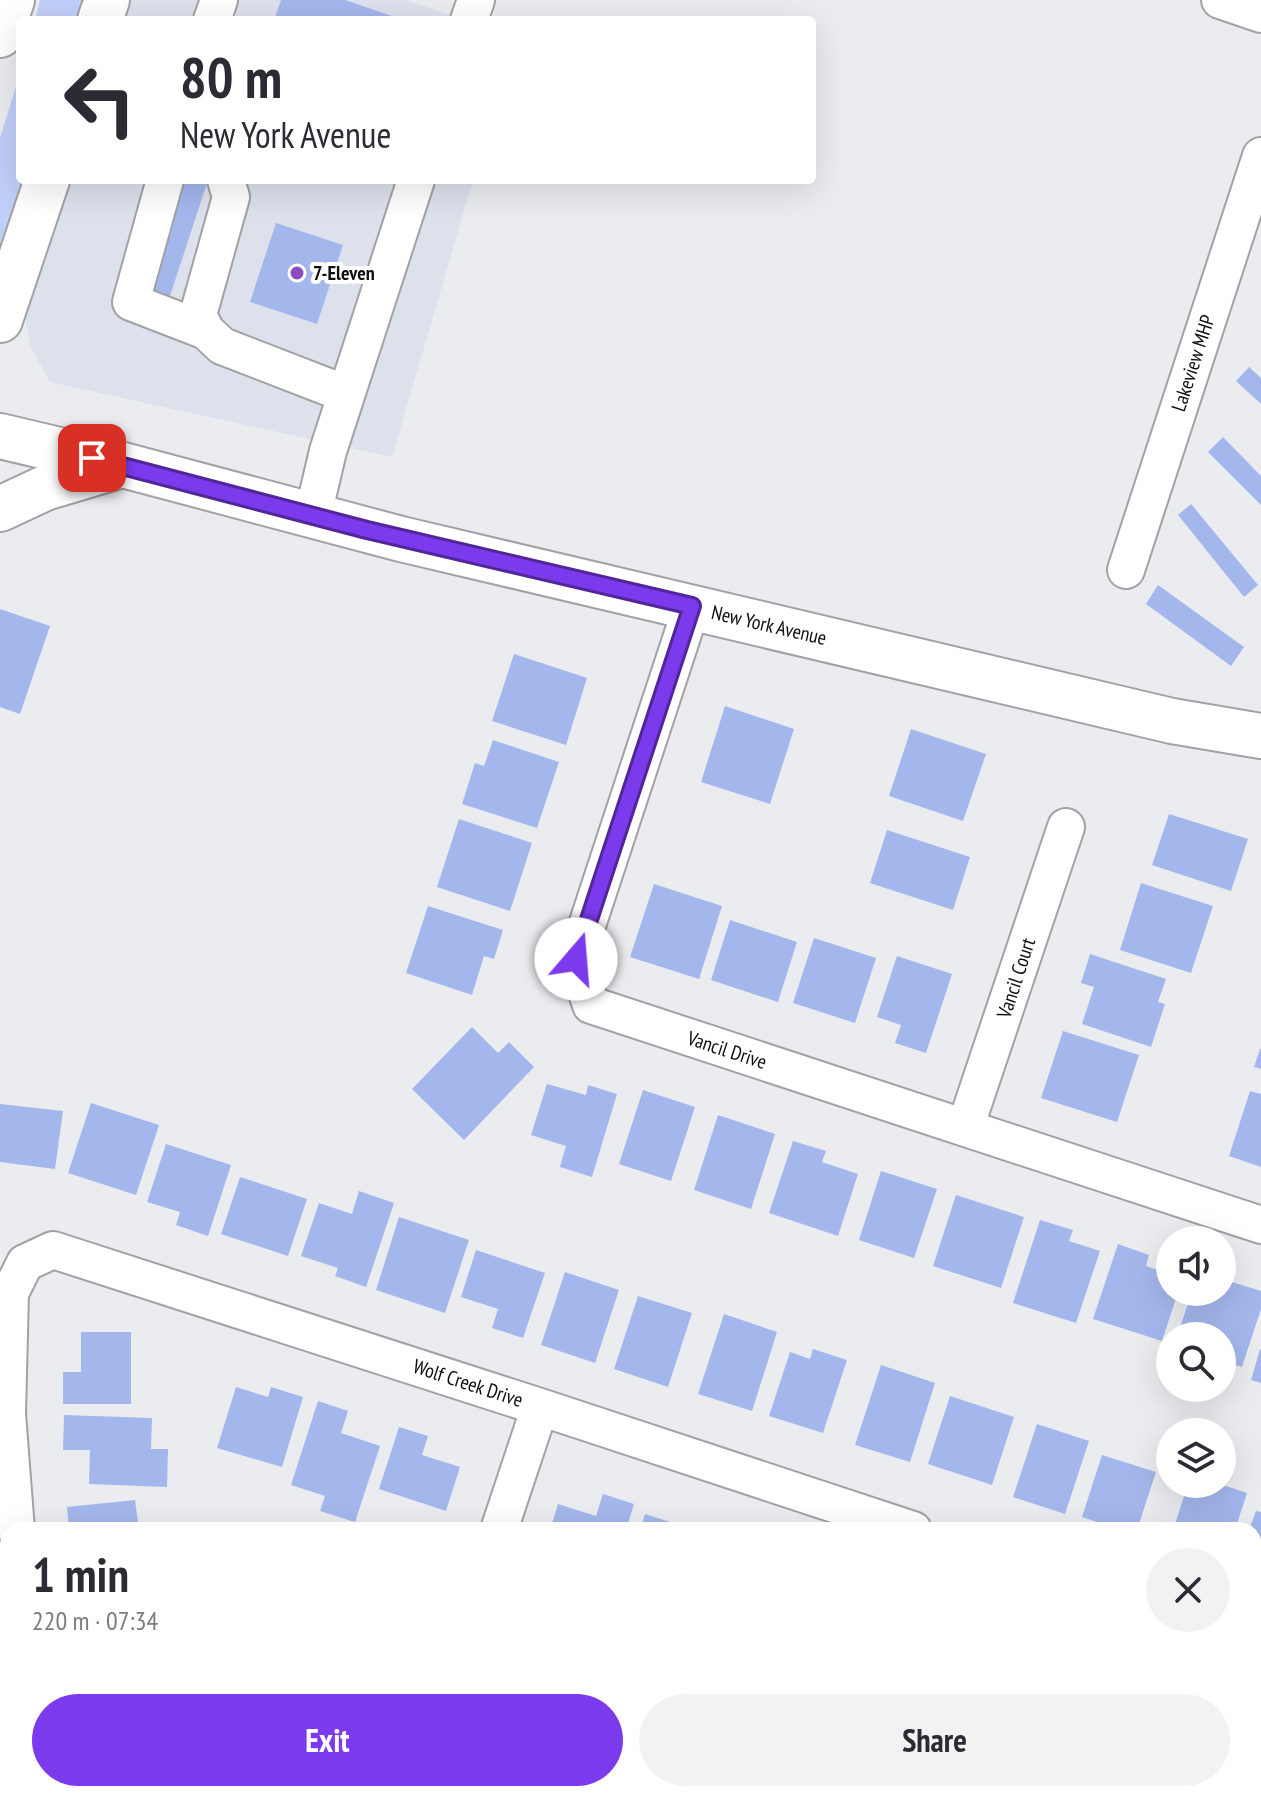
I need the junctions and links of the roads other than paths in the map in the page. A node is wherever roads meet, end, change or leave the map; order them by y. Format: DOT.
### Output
graph roads {
  1 [pos="12,0"];
  2 [pos="1220,0"];
  3 [pos="1261,14"];
  4 [pos="0,35"];
  5 [pos="1261,156"];
  6 [pos="46,184"];
  7 [pos="164,184"];
  8 [pos="227,184"];
  9 [pos="415,184"];
  10 [pos="0,320"];
  11 [pos="206,331"];
  12 [pos="346,394"];
  13 [pos="0,436"];
  14 [pos="123,465"];
  15 [pos="0,509"];
  16 [pos="313,515"];
  17 [pos="1126,570"];
  18 [pos="692,606"];
  19 [pos="1261,736"];
  20 [pos="1066,827"];
  21 [pos="965,1128"];
  22 [pos="1261,1225"];
  23 [pos="540,1407"];
  24 [pos="15,1522"];
  25 [pos="502,1522"];
  26 [pos="889,1522"];
  1 -- 4 [label="main road"];
  2 -- 3 [label="street"];
  5 -- 17 [label="street, Lakeview MHP"];
  6 -- 10 [label="main road"];
  7 -- 11 [label="street"];
  8 -- 11 [label="street"];
  9 -- 12 [label="street"];
  11 -- 12 [label="street"];
  12 -- 16 [label="street"];
  13 -- 14 [label="main road, New York Avenue"];
  14 -- 15 [label="main road"];
  14 -- 16 [label="main road, New York Avenue"];
  16 -- 18 [label="main road, New York Avenue"];
  18 -- 19 [label="main road, New York Avenue"];
  18 -- 21 [label="street, Vancil Drive"];
  20 -- 21 [label="street, Vancil Court"];
  21 -- 22 [label="street, Vancil Drive"];
  23 -- 24 [label="street, Wolf Creek Drive"];
  23 -- 25 [label="street"];
  23 -- 26 [label="street, Wolf Creek Drive"];
}
